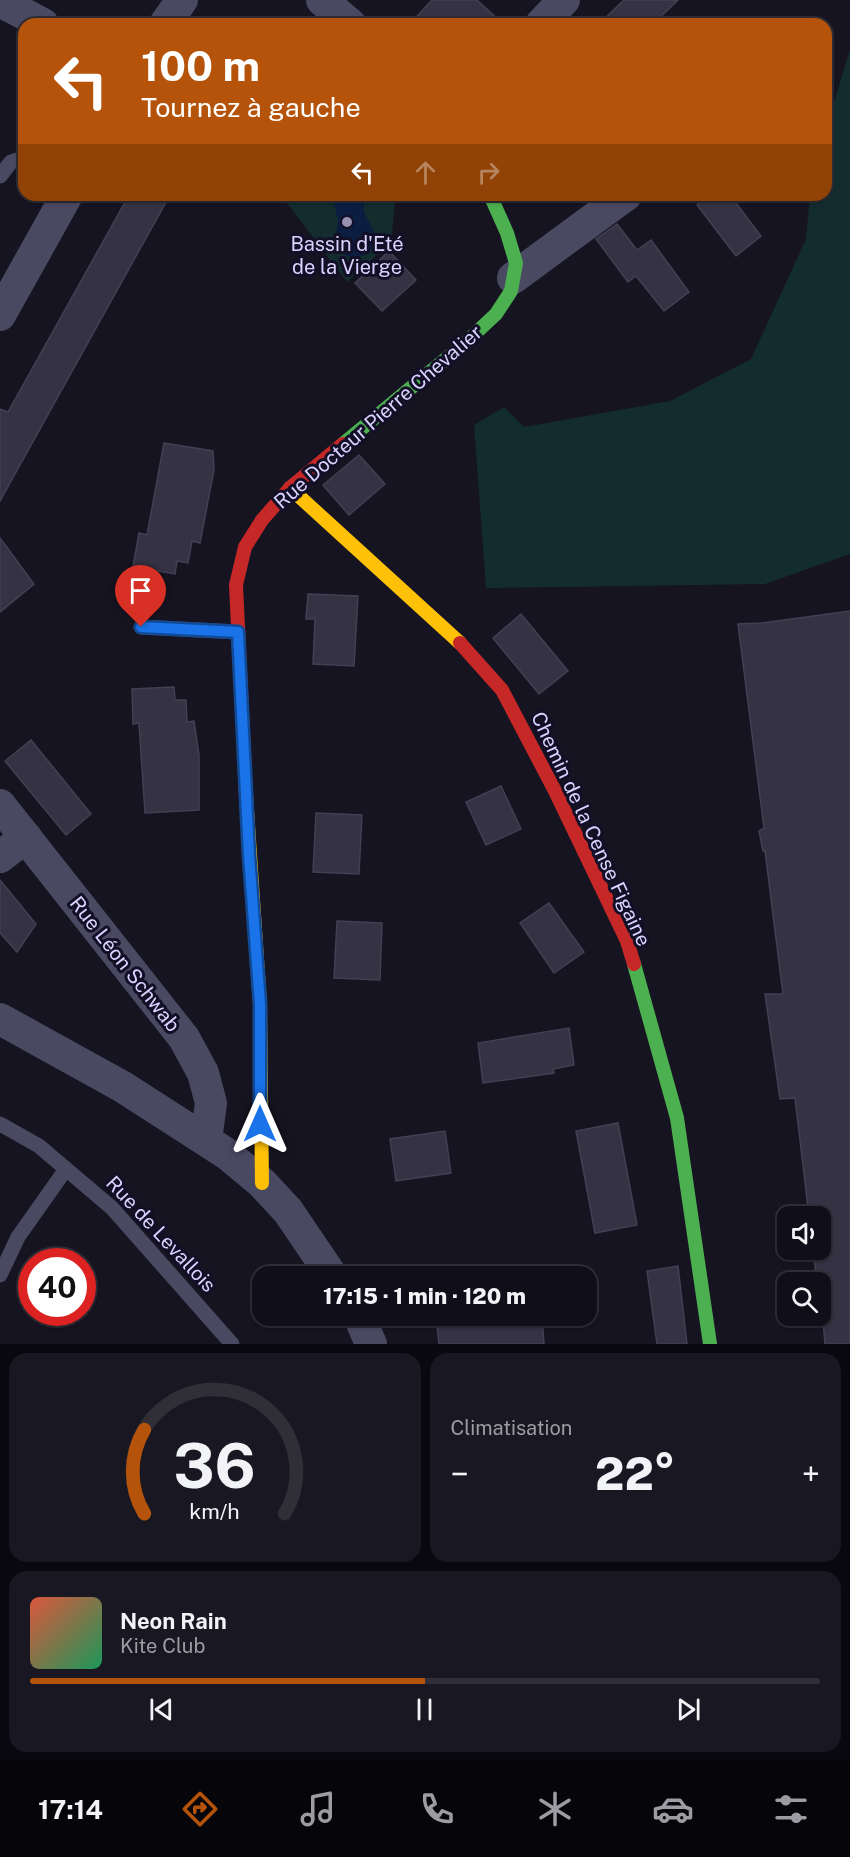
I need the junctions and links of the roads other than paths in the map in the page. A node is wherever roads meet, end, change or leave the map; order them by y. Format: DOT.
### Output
graph roads {
  1 [pos="182,0"];
  2 [pos="322,0"];
  3 [pos="564,0"];
  4 [pos="0,1"];
  5 [pos="32,18"];
  6 [pos="169,18"];
  7 [pos="343,18"];
  8 [pos="547,18"];
  9 [pos="18,160"];
  10 [pos="0,176"];
  11 [pos="64,201"];
  12 [pos="493,201"];
  13 [pos="618,201"];
  14 [pos="513,278"];
  15 [pos="0,315"];
  16 [pos="290,488"];
  17 [pos="141,627"];
  18 [pos="238,632"];
  19 [pos="0,805"];
  20 [pos="26,837"];
  21 [pos="0,856"];
  22 [pos="0,1019"];
  23 [pos="0,1124"];
  24 [pos="206,1140"];
  25 [pos="66,1169"];
  26 [pos="262,1183"];
  27 [pos="325,1266"];
  28 [pos="0,1275"];
  29 [pos="232,1344"];
  30 [pos="710,1344"];
  1 -- 6 [label="street"];
  2 -- 7 [label="street"];
  3 -- 8 [label="street"];
  4 -- 5 [label="street"];
  9 -- 10 [label="lane"];
  11 -- 15 [label="street"];
  12 -- 14 [label="street, Rue Docteur Pierre Chevalier"];
  13 -- 14 [label="street"];
  14 -- 16 [label="street, Rue Docteur Pierre Chevalier"];
  16 -- 18 [label="street, Rue Docteur Pierre Chevalier"];
  16 -- 30 [label="street, Chemin de la Cense Figaine"];
  17 -- 18 [label="lane"];
  18 -- 26 [label="street, Rue Docteur Pierre Chevalier"];
  19 -- 20 [label="street, Rue Léon Schwab"];
  20 -- 21 [label="street"];
  20 -- 24 [label="street, Rue Léon Schwab"];
  22 -- 24 [label="street"];
  23 -- 25 [label="lane, Rue de Levallois"];
  24 -- 26 [label="street"];
  25 -- 28 [label="lane"];
  25 -- 29 [label="lane, Rue de Levallois"];
  26 -- 27 [label="street"];
}
